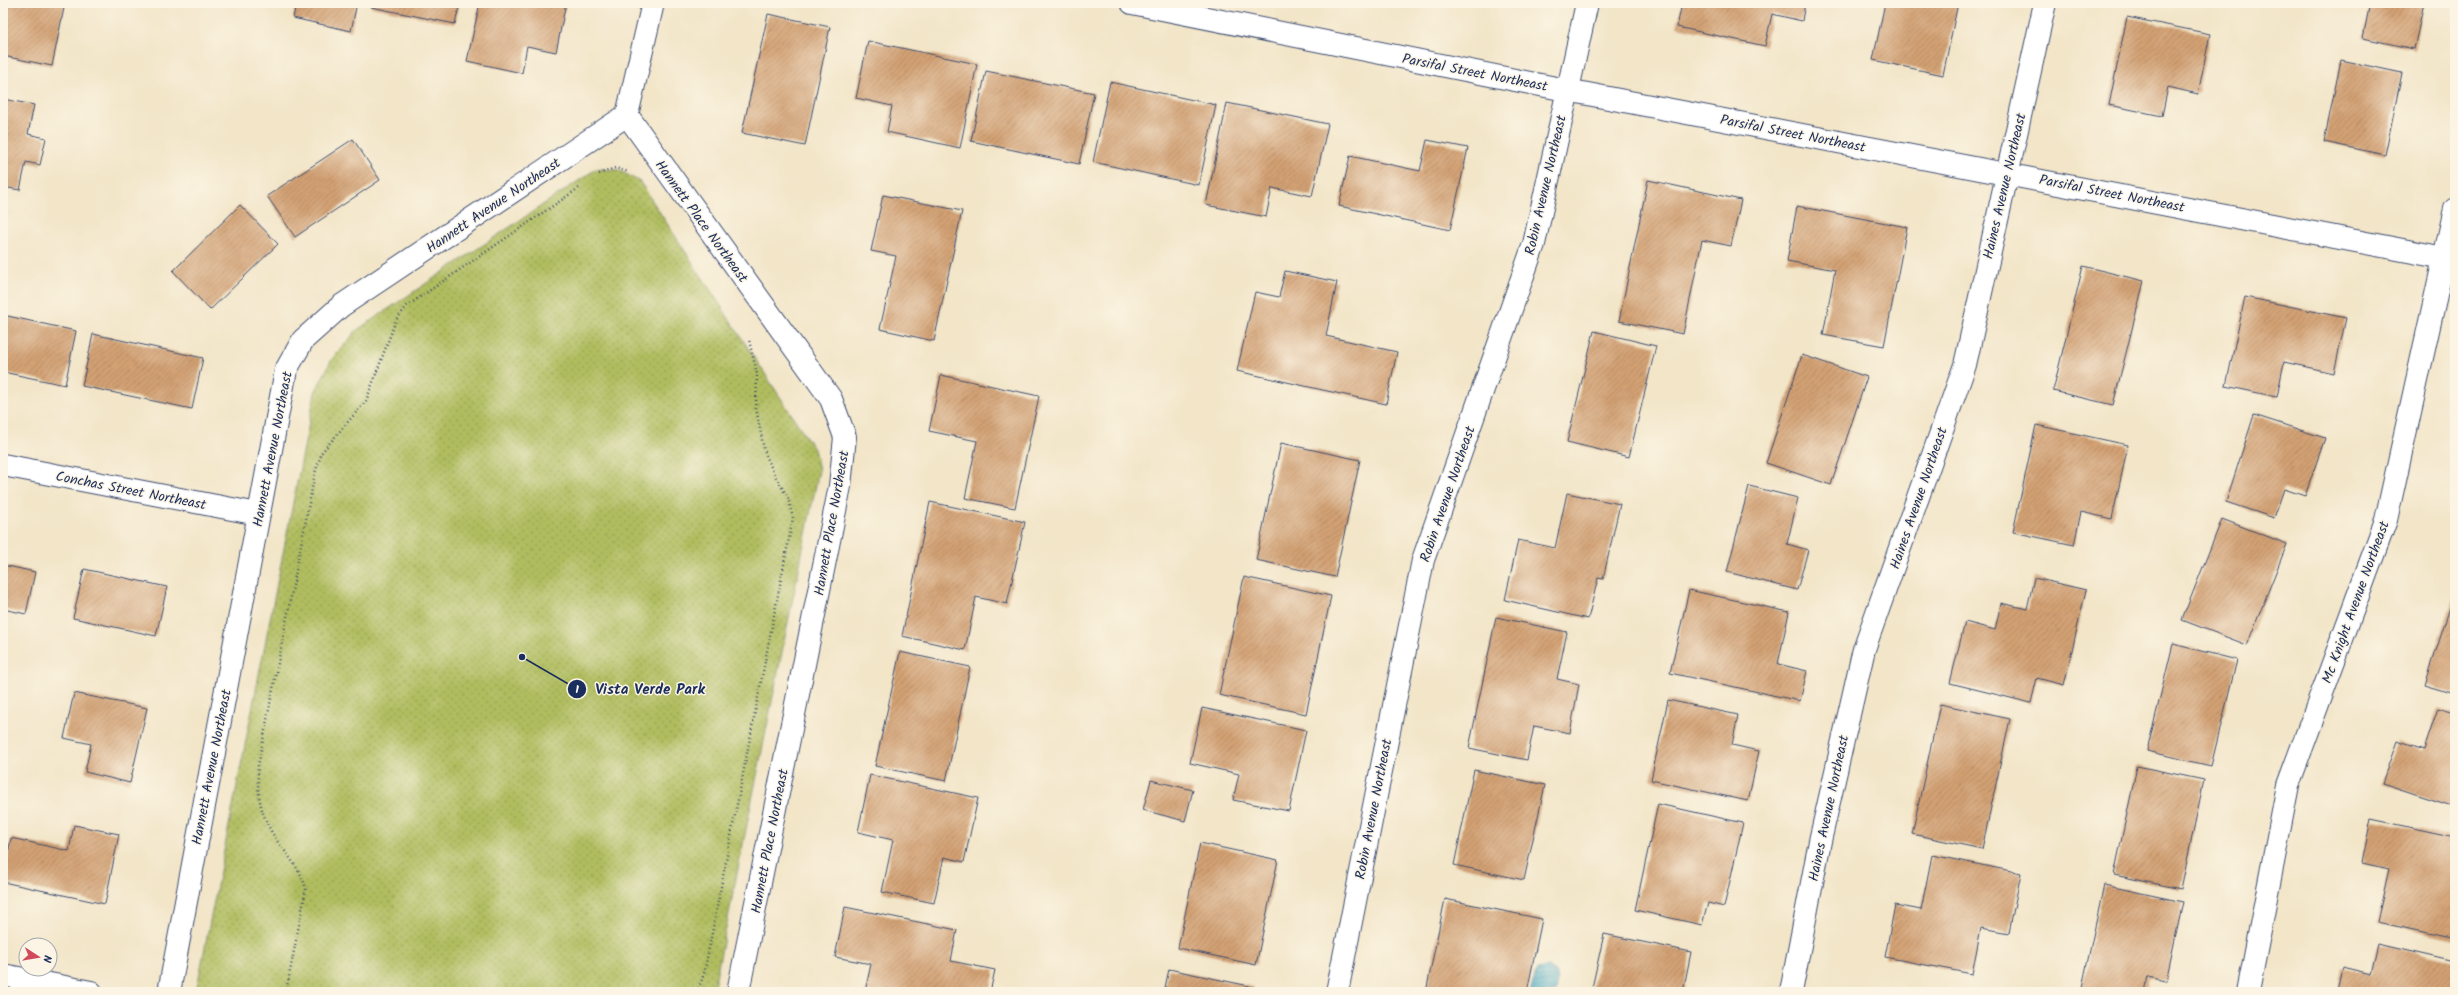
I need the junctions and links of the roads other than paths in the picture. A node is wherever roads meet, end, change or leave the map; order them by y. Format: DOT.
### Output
graph roads {
  1 [pos="653,3"];
  2 [pos="1133,3"];
  3 [pos="1587,3"];
  4 [pos="2045,3"];
  5 [pos="1567,90"];
  6 [pos="627,115"];
  7 [pos="2007,174"];
  8 [pos="2455,209"];
  9 [pos="2449,258"];
  10 [pos="3,465"];
  11 [pos="258,514"];
  12 [pos="3,975"];
  13 [pos="91,992"];
  14 [pos="169,992"];
  15 [pos="738,992"];
  16 [pos="1337,992"];
  17 [pos="1790,992"];
  18 [pos="2248,992"];
  1 -- 6 [label="street"];
  2 -- 5 [label="street, Parsifal Street Northeast"];
  3 -- 5 [label="street, Robin Avenue Northeast"];
  4 -- 7 [label="street, Haines Avenue Northeast"];
  5 -- 7 [label="street, Parsifal Street Northeast"];
  5 -- 16 [label="street, Robin Avenue Northeast"];
  6 -- 11 [label="street, Hannett Avenue Northeast"];
  6 -- 15 [label="street, Hannett Place Northeast"];
  7 -- 9 [label="street, Parsifal Street Northeast"];
  7 -- 17 [label="street, Haines Avenue Northeast"];
  8 -- 9 [label="street, Mc Knight Avenue Northeast"];
  9 -- 18 [label="street, Mc Knight Avenue Northeast"];
  10 -- 11 [label="street, Conchas Street Northeast"];
  11 -- 14 [label="street, Hannett Avenue Northeast"];
  12 -- 13 [label="street"];
}
